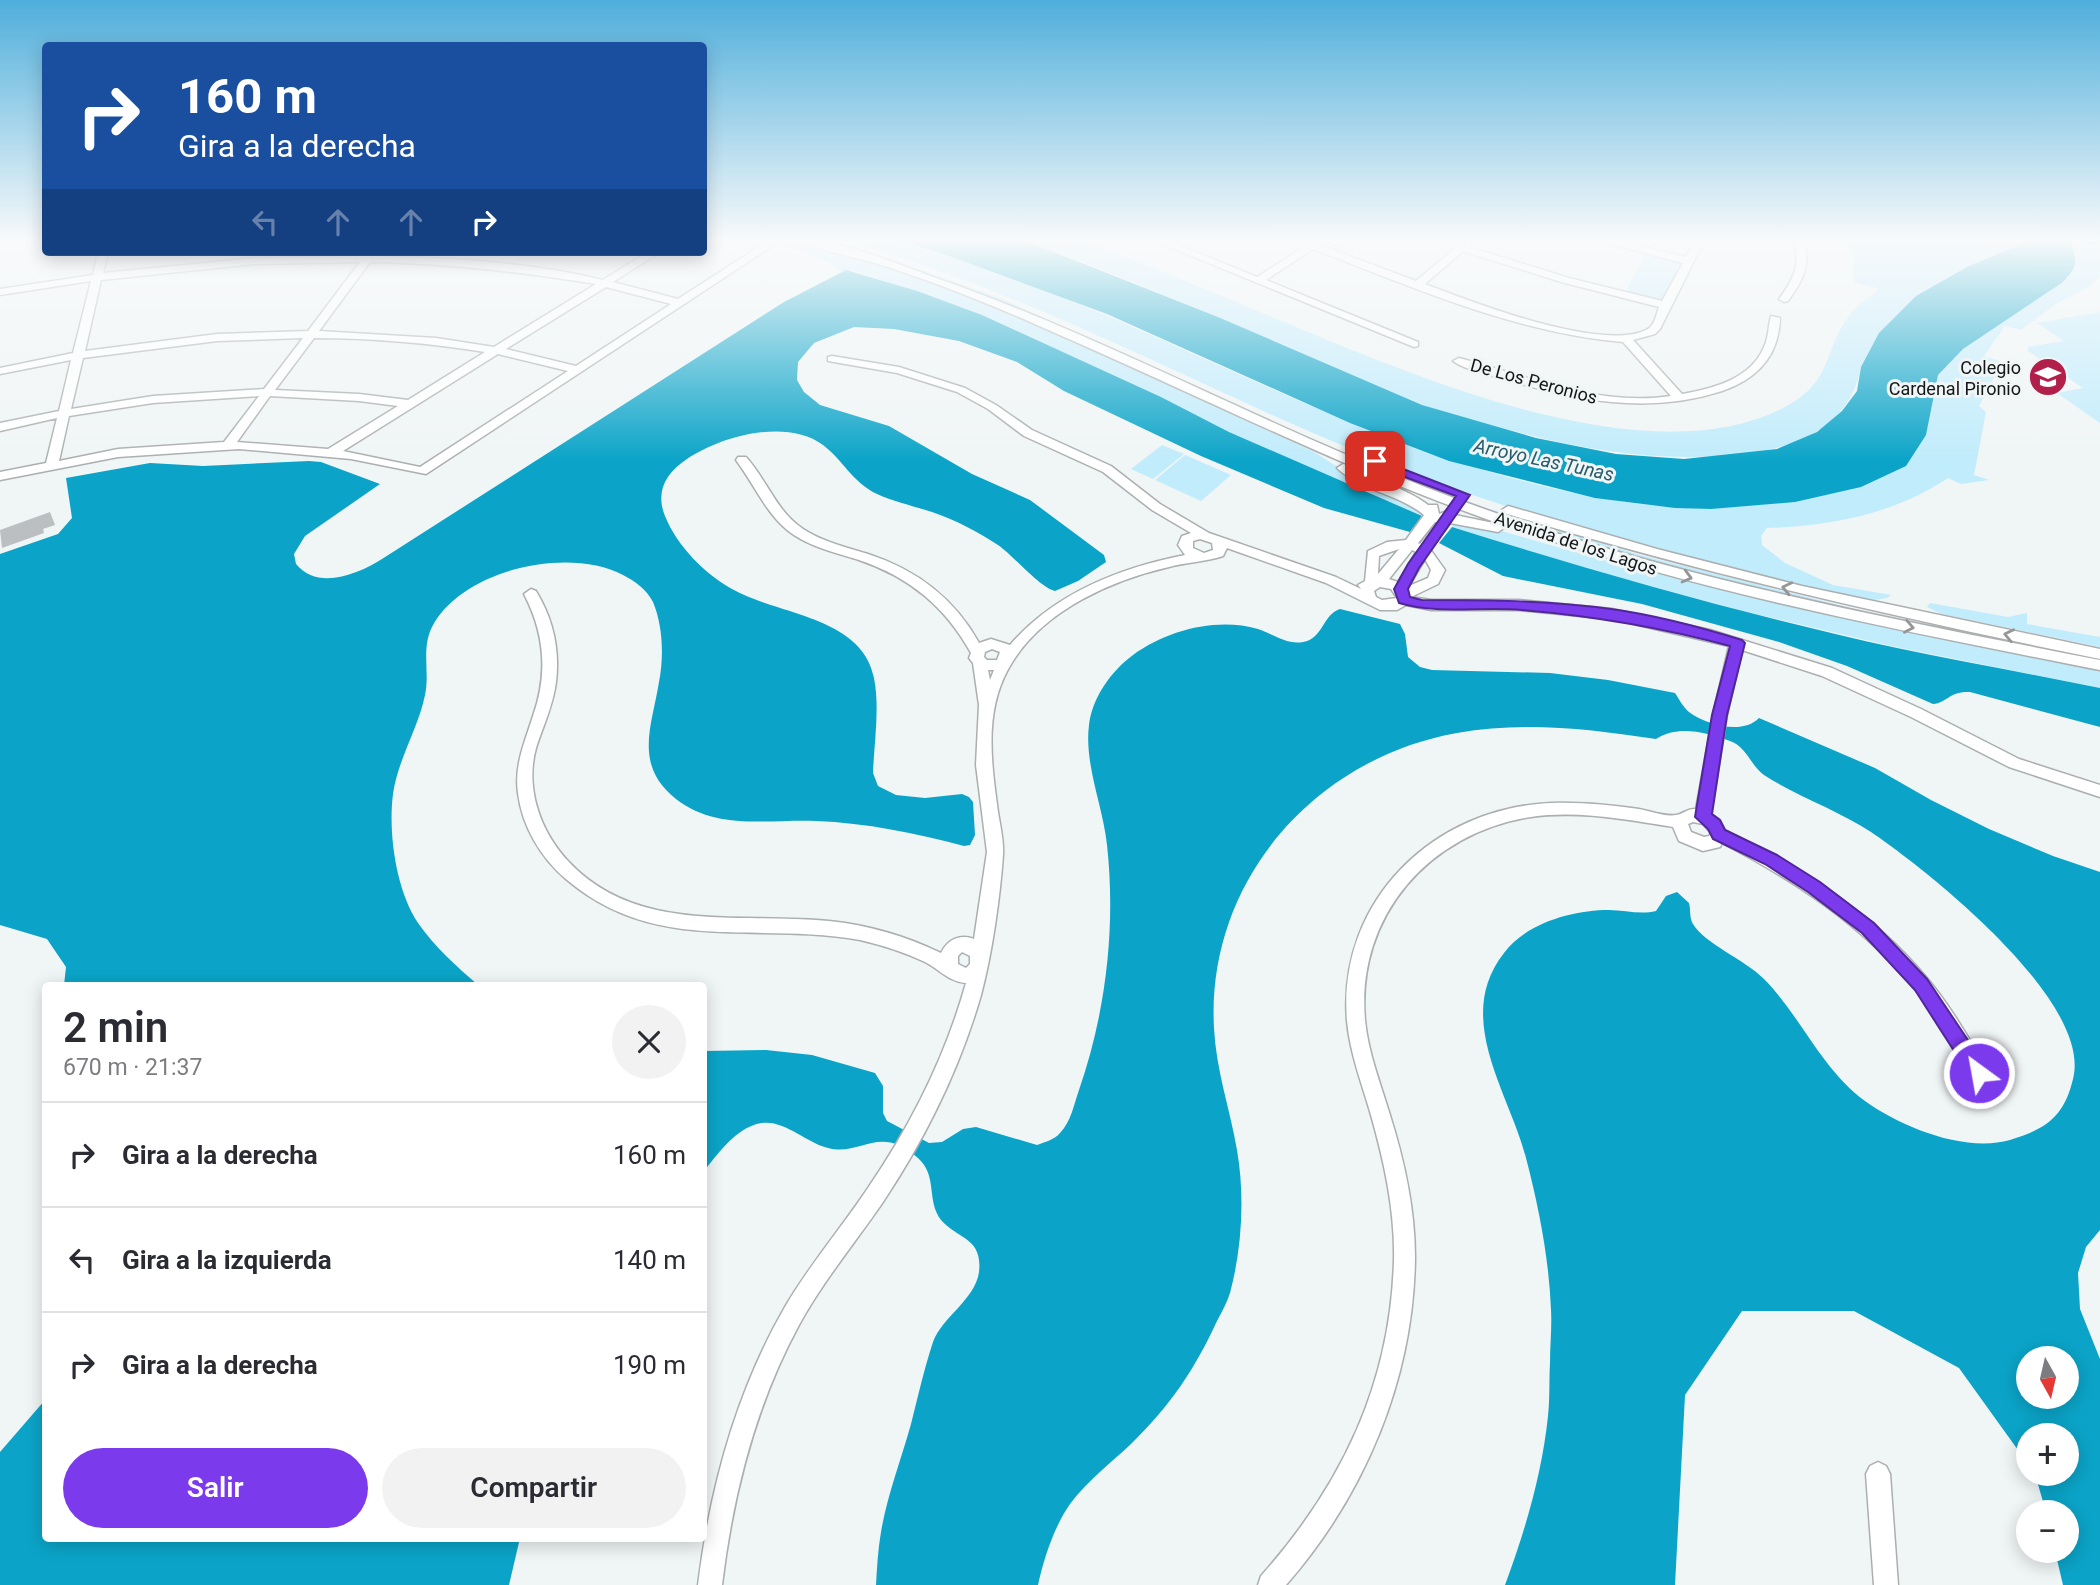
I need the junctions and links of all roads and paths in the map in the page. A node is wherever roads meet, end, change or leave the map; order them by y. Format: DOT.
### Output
graph roads {
  1 [pos="89,313"];
  2 [pos="331,313"];
  3 [pos="556,313"];
  4 [pos="665,313"];
  5 [pos="1018,313"];
  6 [pos="1042,313"];
  7 [pos="1337,313"];
  8 [pos="1505,313"];
  9 [pos="1662,313"];
  10 [pos="1775,318"];
  11 [pos="314,336"];
  12 [pos="1626,339"];
  13 [pos="1414,344"];
  14 [pos="493,352"];
  15 [pos="79,358"];
  16 [pos="832,359"];
  17 [pos="1459,361"];
  18 [pos="574,373"];
  19 [pos="0,374"];
  20 [pos="273,391"];
  21 [pos="1680,399"];
  22 [pos="410,404"];
  23 [pos="65,412"];
  24 [pos="0,427"];
  25 [pos="234,445"];
  26 [pos="1309,445"];
  27 [pos="332,452"];
  28 [pos="743,460"];
  29 [pos="52,464"];
  30 [pos="0,476"];
  31 [pos="1443,493"];
  32 [pos="1460,499"];
  33 [pos="1436,519"];
  34 [pos="1211,537"];
  35 [pos="1188,542"];
  36 [pos="1419,545"];
  37 [pos="1214,556"];
  38 [pos="1262,556"];
  39 [pos="1648,566"];
  40 [pos="1374,589"];
  41 [pos="531,594"];
  42 [pos="1403,594"];
  43 [pos="1737,643"];
  44 [pos="993,654"];
  45 [pos="2100,654"];
  46 [pos="2100,665"];
  47 [pos="986,705"];
  48 [pos="2100,791"];
  49 [pos="1703,817"];
  50 [pos="1679,822"];
  51 [pos="1719,834"];
  52 [pos="985,925"];
  53 [pos="958,947"];
  54 [pos="924,953"];
  55 [pos="980,960"];
  56 [pos="952,969"];
  57 [pos="972,997"];
  58 [pos="1990,1091"];
  59 [pos="1878,1474"];
  60 [pos="710,1585"];
  61 [pos="1270,1585"];
  62 [pos="1886,1585"];
  1 -- 15 [label="street"];
  2 -- 11 [label="street"];
  3 -- 14 [label="street"];
  4 -- 18 [label="street"];
  5 -- 26 [label="street, Avenida de los Lagos"];
  6 -- 31 [label="street, Avenida de los Lagos"];
  7 -- 13 [label="street"];
  8 -- 12 [label="street"];
  9 -- 12 [label="street"];
  10 -- 21 [label="street, De Los Peronios"];
  11 -- 14 [label="street"];
  11 -- 15 [label="street"];
  11 -- 20 [label="street"];
  12 -- 21 [label="street"];
  14 -- 18 [label="street"];
  14 -- 22 [label="street"];
  15 -- 19 [label="street"];
  15 -- 23 [label="street"];
  16 -- 35 [label="street"];
  17 -- 21 [label="street, De Los Peronios"];
  18 -- 27 [label="street"];
  20 -- 22 [label="street"];
  20 -- 23 [label="street"];
  20 -- 25 [label="street"];
  22 -- 27 [label="street"];
  23 -- 24 [label="street"];
  23 -- 29 [label="street"];
  25 -- 27 [label="street"];
  25 -- 29 [label="street"];
  26 -- 31 [label="street, Avenida de los Lagos"];
  26 -- 33 [label="street"];
  28 -- 44 [label="street"];
  29 -- 30 [label="street"];
  31 -- 32 [label="street, Avenida de los Lagos"];
  31 -- 33 [label="street"];
  32 -- 33 [label="street"];
  32 -- 39 [label="street, Avenida de los Lagos"];
  45 -- 32 [label="street, Avenida de los Lagos, one-way"];
  33 -- 36 [label="street"];
  33 -- 39 [label="street"];
  34 -- 35 [label="street"];
  34 -- 37 [label="street"];
  34 -- 38 [label="street"];
  35 -- 37 [label="street"];
  35 -- 44 [label="street"];
  36 -- 40 [label="street"];
  36 -- 40 [label="street"];
  36 -- 42 [label="street"];
  36 -- 42 [label="street"];
  37 -- 38 [label="street"];
  38 -- 40 [label="street"];
  39 -- 46 [label="street, Avenida de los Lagos, one-way"];
  40 -- 42 [label="street"];
  40 -- 42 [label="street"];
  41 -- 54 [label="street"];
  42 -- 43 [label="street"];
  43 -- 48 [label="street"];
  43 -- 49 [label="street"];
  44 -- 47 [label="street"];
  44 -- 47 [label="street"];
  47 -- 52 [label="street"];
  49 -- 50 [label="street"];
  49 -- 51 [label="street"];
  50 -- 51 [label="street"];
  50 -- 61 [label="street"];
  51 -- 58 [label="street"];
  52 -- 53 [label="street"];
  52 -- 55 [label="street"];
  53 -- 54 [label="street"];
  53 -- 55 [label="street"];
  53 -- 56 [label="street"];
  54 -- 56 [label="street"];
  55 -- 56 [label="street"];
  55 -- 57 [label="street"];
  56 -- 57 [label="street"];
  57 -- 60 [label="street"];
  59 -- 62 [label="street"];
}
